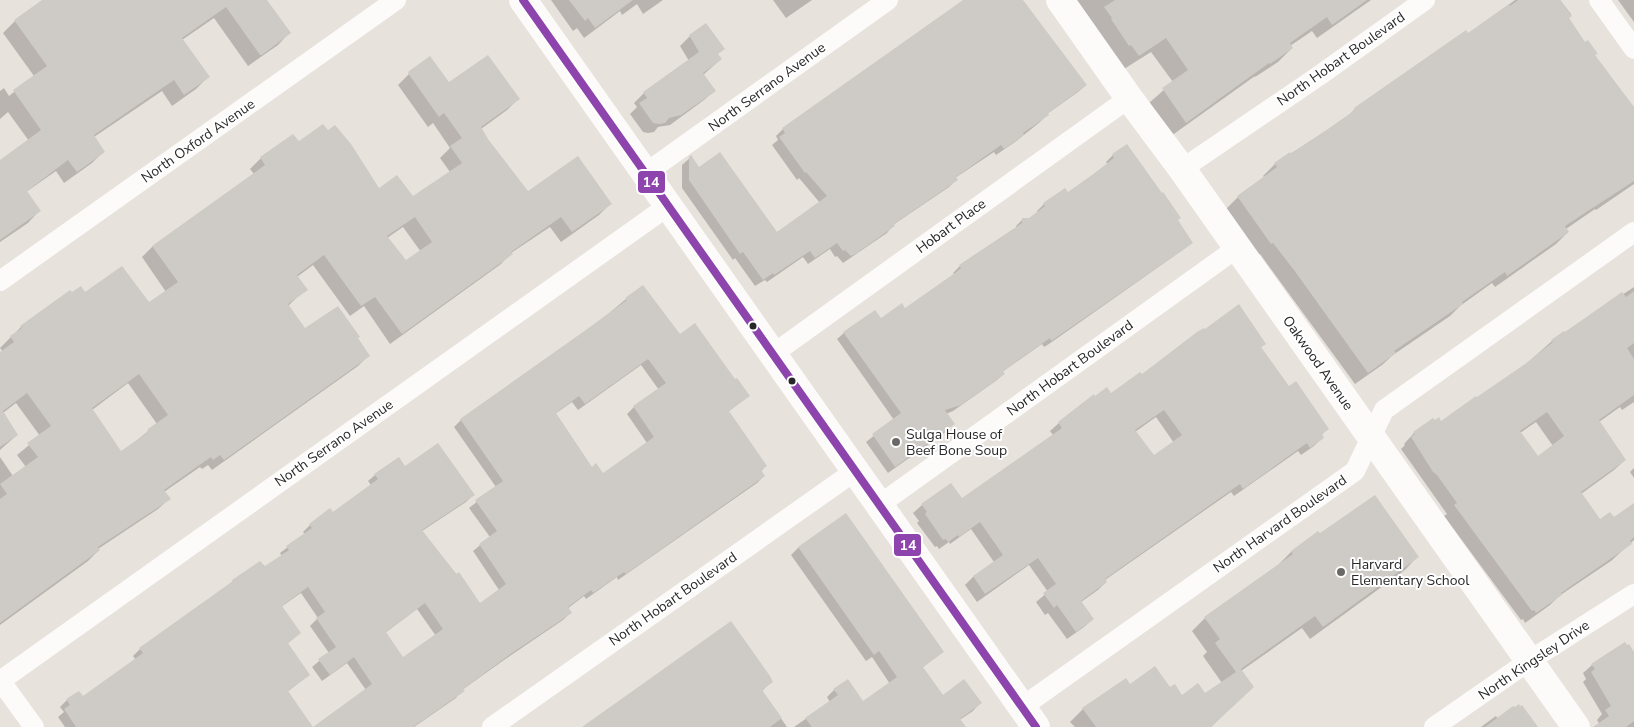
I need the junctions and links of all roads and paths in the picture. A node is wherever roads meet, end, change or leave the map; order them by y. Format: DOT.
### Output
graph roads {
  1 [pos="396,0"];
  2 [pos="523,0"];
  3 [pos="888,0"];
  4 [pos="1060,0"];
  5 [pos="1425,0"];
  6 [pos="1599,0"];
  7 [pos="1634,49"];
  8 [pos="1129,98"];
  9 [pos="1182,169"];
  10 [pos="646,174"];
  11 [pos="668,206"];
  12 [pos="1634,232"];
  13 [pos="1237,248"];
  14 [pos="0,281"];
  15 [pos="773,354"];
  16 [pos="1371,438"];
  17 [pos="855,471"];
  18 [pos="879,505"];
  19 [pos="1634,594"];
  20 [pos="1528,661"];
  21 [pos="0,681"];
  22 [pos="1029,717"];
  23 [pos="34,727"];
  24 [pos="492,727"];
  25 [pos="1434,727"];
  26 [pos="1576,727"];
  1 -- 14 [label="street, North Oxford Avenue"];
  2 -- 10 [label="street"];
  3 -- 10 [label="street, North Serrano Avenue"];
  4 -- 8 [label="street, Oakwood Avenue"];
  5 -- 9 [label="street, North Hobart Boulevard"];
  6 -- 7 [label="street"];
  8 -- 9 [label="street, Oakwood Avenue"];
  8 -- 15 [label="street, Hobart Place"];
  9 -- 13 [label="street, Oakwood Avenue"];
  10 -- 11 [label="street"];
  11 -- 15 [label="street"];
  11 -- 21 [label="street, North Serrano Avenue"];
  12 -- 16 [label="street, North Harvard Boulevard"];
  13 -- 16 [label="street, Oakwood Avenue"];
  13 -- 18 [label="street, North Hobart Boulevard"];
  15 -- 17 [label="street"];
  16 -- 20 [label="street, Oakwood Avenue"];
  16 -- 22 [label="street, North Harvard Boulevard"];
  17 -- 18 [label="street"];
  17 -- 24 [label="street, North Hobart Boulevard"];
  18 -- 22 [label="street"];
  19 -- 20 [label="street, North Kingsley Drive"];
  20 -- 25 [label="street, North Kingsley Drive"];
  20 -- 26 [label="street, Oakwood Avenue"];
  21 -- 23 [label="street"];
}
